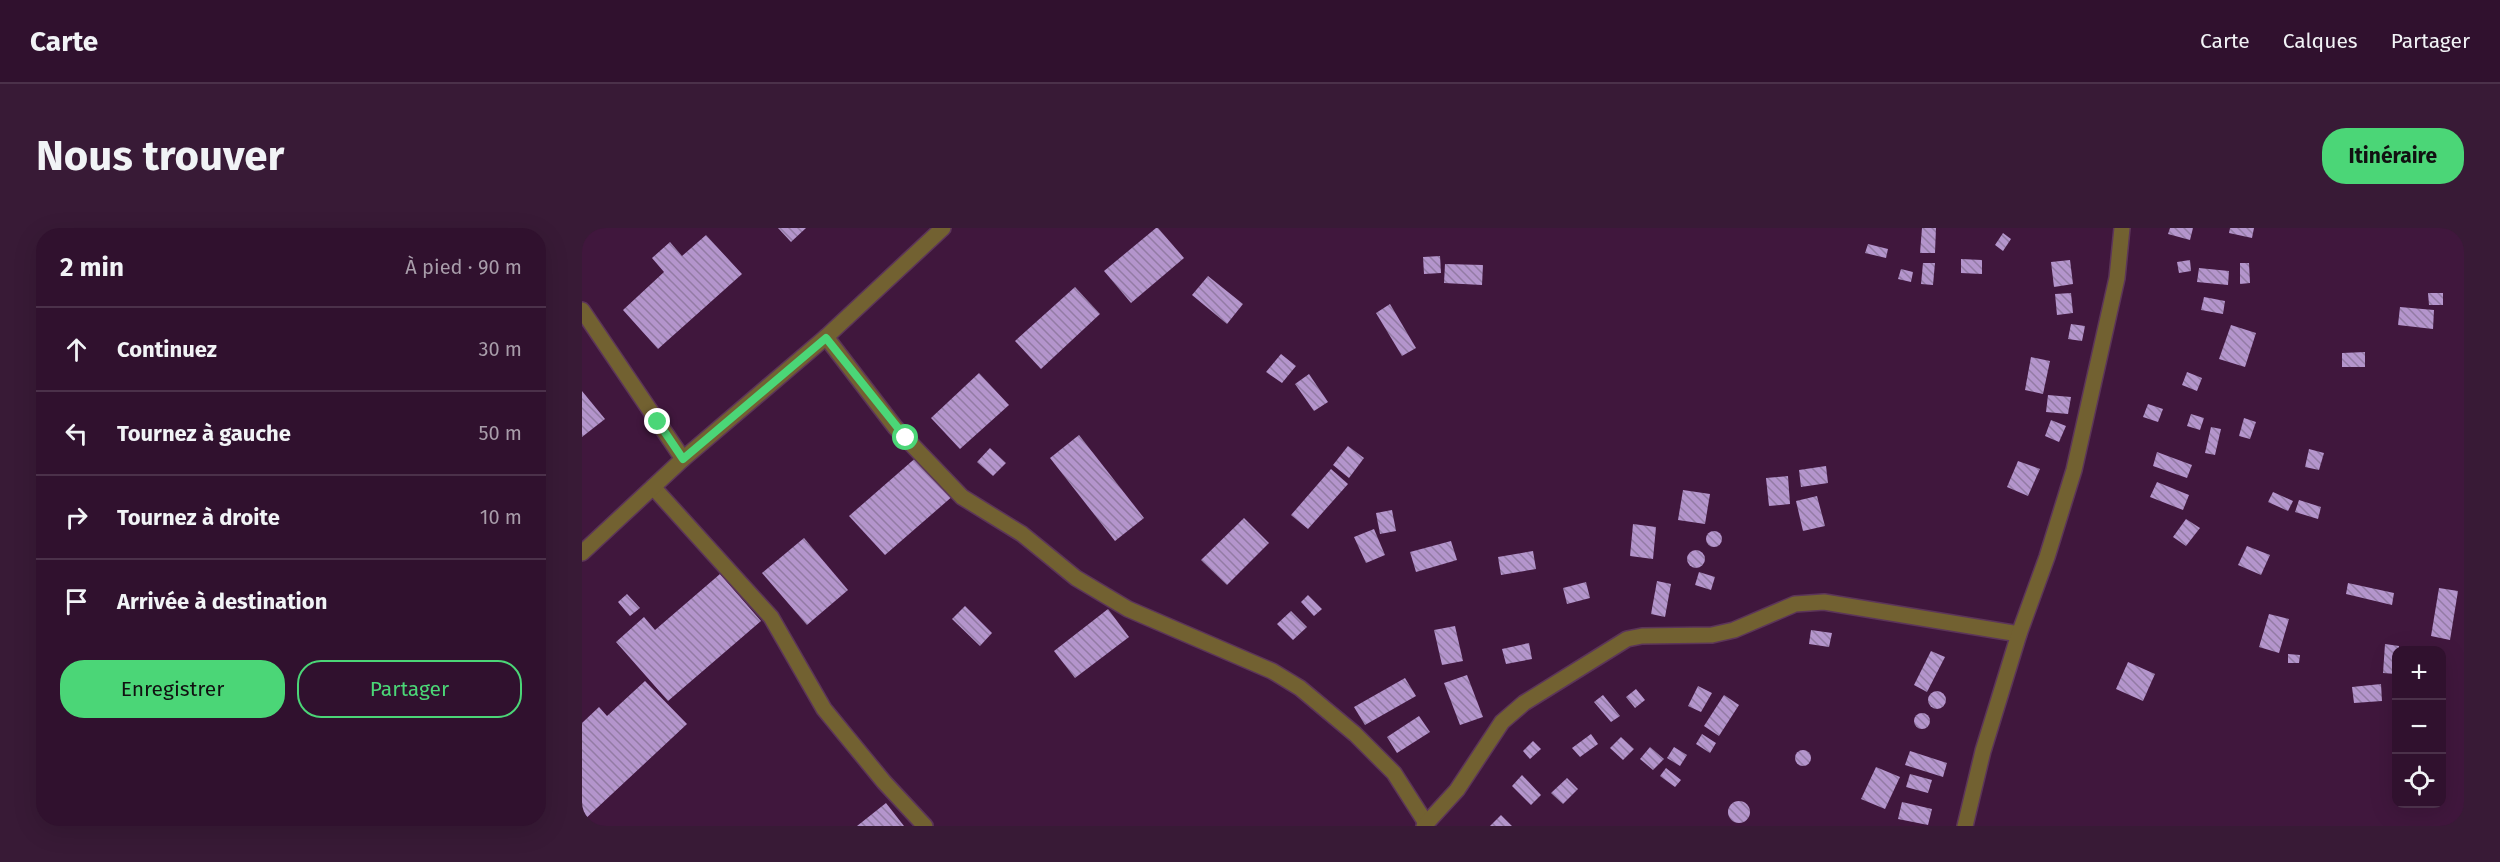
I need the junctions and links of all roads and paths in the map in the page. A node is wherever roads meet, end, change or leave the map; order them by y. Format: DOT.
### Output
graph roads {
  1 [pos="943,228"];
  2 [pos="2122,228"];
  3 [pos="582,310"];
  4 [pos="826,338"];
  5 [pos="683,459"];
  6 [pos="653,486"];
  7 [pos="582,553"];
  8 [pos="2019,634"];
  9 [pos="1425,825"];
  10 [pos="925,826"];
  11 [pos="1965,826"];
  1 -- 4 [label="street"];
  2 -- 8 [label="street"];
  3 -- 5 [label="street"];
  4 -- 5 [label="street"];
  4 -- 9 [label="street"];
  5 -- 6 [label="street"];
  6 -- 7 [label="street"];
  6 -- 10 [label="street"];
  8 -- 9 [label="street"];
  8 -- 11 [label="street"];
}
